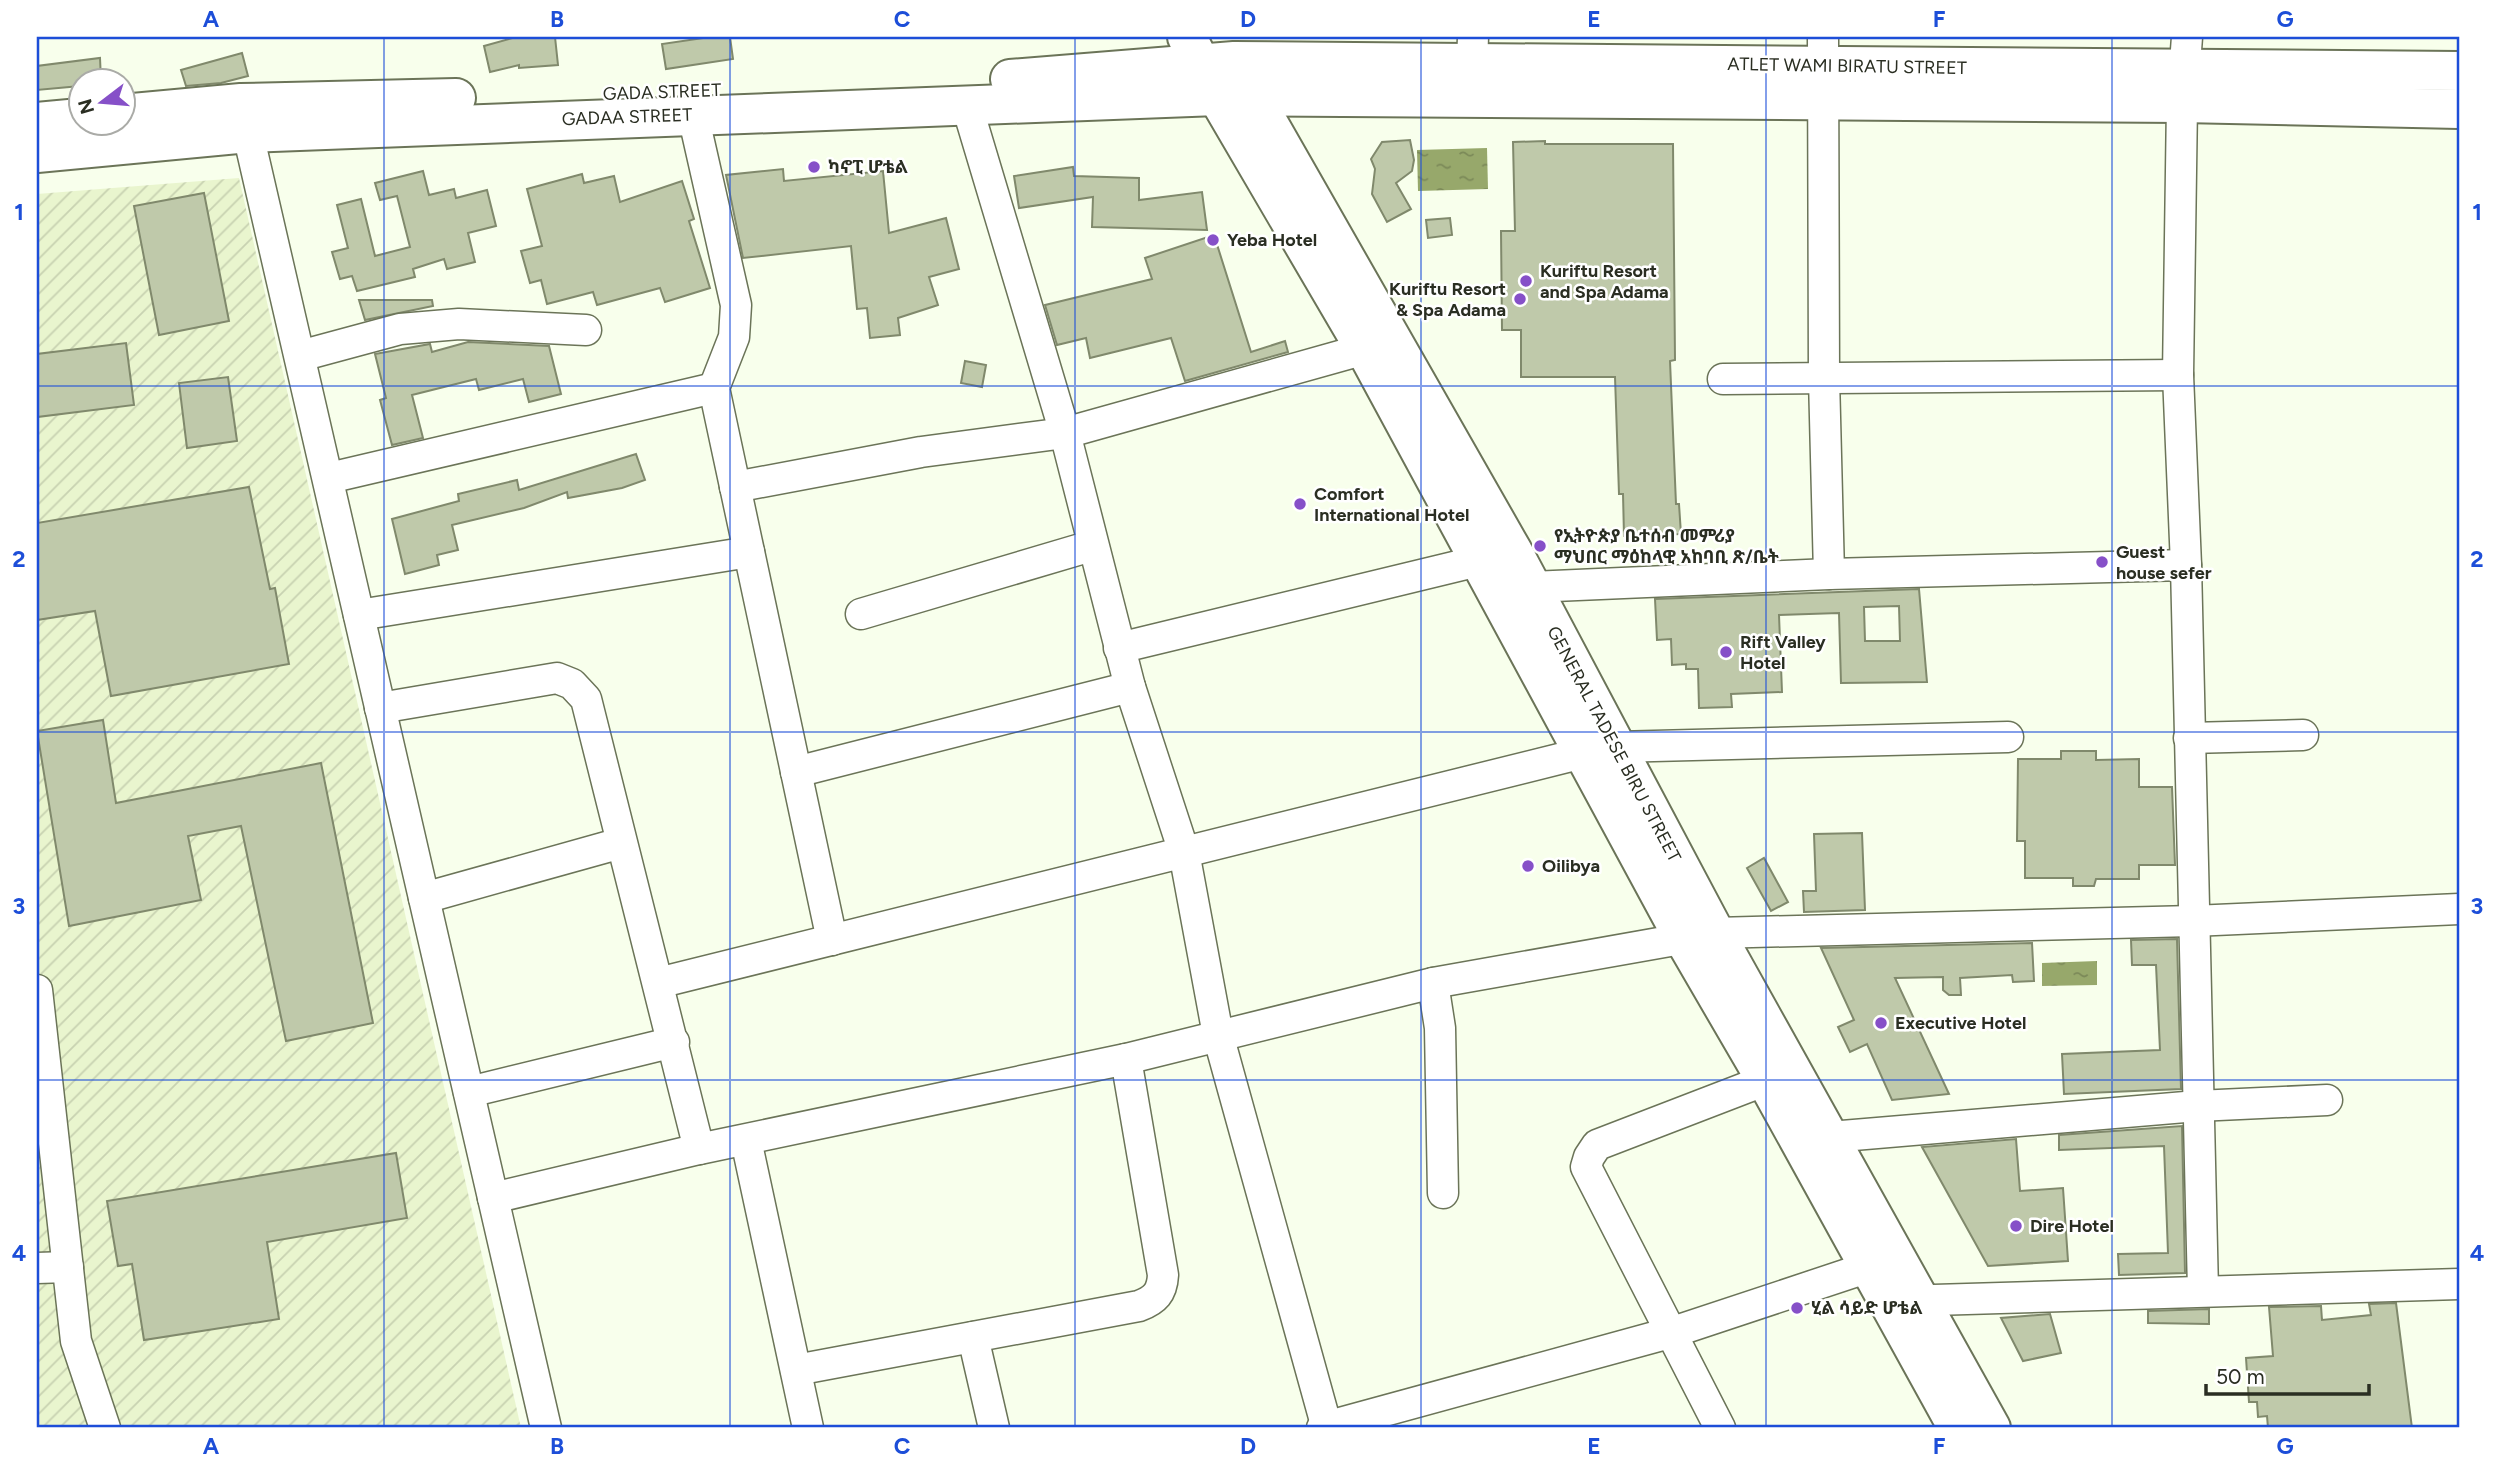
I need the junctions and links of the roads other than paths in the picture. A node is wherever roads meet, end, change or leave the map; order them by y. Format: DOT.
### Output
graph roads {
  1 [pos="1472,49"];
  2 [pos="1219,65"];
  3 [pos="1823,68"];
  4 [pos="2185,70"];
  5 [pos="2459,71"];
  6 [pos="967,107"];
  7 [pos="2459,109"];
  8 [pos="136,114"];
  9 [pos="693,115"];
  10 [pos="244,118"];
  11 [pos="66,119"];
  12 [pos="37,122"];
  13 [pos="37,153"];
  14 [pos="586,330"];
  15 [pos="1365,349"];
  16 [pos="300,356"];
  17 [pos="2178,375"];
  18 [pos="1824,378"];
  19 [pos="1723,379"];
  20 [pos="714,387"];
  21 [pos="1065,433"];
  22 [pos="329,478"];
  23 [pos="735,487"];
  24 [pos="1091,547"];
  25 [pos="749,552"];
  26 [pos="1497,557"];
  27 [pos="2186,565"];
  28 [pos="1829,574"];
  29 [pos="1531,587"];
  30 [pos="861,614"];
  31 [pos="359,615"];
  32 [pos="1119,648"];
  33 [pos="1130,687"];
  34 [pos="380,708"];
  35 [pos="2303,735"];
  36 [pos="2008,737"];
  37 [pos="2189,738"];
  38 [pos="1599,750"];
  39 [pos="796,772"];
  40 [pos="621,844"];
  41 [pos="1184,852"];
  42 [pos="424,898"];
  43 [pos="2459,909"];
  44 [pos="2193,921"];
  45 [pos="1699,936"];
  46 [pos="832,940"];
  47 [pos="658,983"];
  48 [pos="1433,983"];
  49 [pos="37,990"];
  50 [pos="1218,1035"];
  51 [pos="674,1042"];
  52 [pos="1126,1059"];
  53 [pos="1766,1080"];
  54 [pos="469,1092"];
  55 [pos="2327,1100"];
  56 [pos="2197,1106"];
  57 [pos="1830,1138"];
  58 [pos="746,1140"];
  59 [pos="699,1149"];
  60 [pos="1443,1192"];
  61 [pos="493,1198"];
  62 [pos="68,1267"];
  63 [pos="1870,1267"];
  64 [pos="37,1268"];
  65 [pos="2459,1284"];
  66 [pos="2203,1291"];
  67 [pos="1904,1301"];
  68 [pos="1673,1332"];
  69 [pos="973,1337"];
  70 [pos="796,1370"];
  71 [pos="104,1428"];
  72 [pos="546,1428"];
  73 [pos="808,1428"];
  74 [pos="994,1428"];
  75 [pos="1325,1428"];
  76 [pos="1720,1428"];
  77 [pos="1958,1428"];
  78 [pos="1991,1428"];
  1 -- 2 [label="main road, ATLET WAMI BIRATU STREET"];
  1 -- 3 [label="main road, ATLET WAMI BIRATU STREET"];
  2 -- 3 [label="main road, ATLET WAMI BIRATU STREET"];
  2 -- 6 [label="main road, GADAA STREET"];
  2 -- 10 [label="main road, GADA STREET"];
  2 -- 15 [label="main road, GENERAL TADESE BIRU STREET"];
  2 -- 26 [label="main road, GENERAL TADESE BIRU STREET"];
  3 -- 4 [label="main road, ATLET WAMI BIRATU STREET"];
  3 -- 18 [label="street"];
  4 -- 5 [label="main road, ATLET WAMI BIRATU STREET"];
  4 -- 7 [label="main road, ATLET WAMI BIRATU STREET"];
  4 -- 17 [label="street"];
  6 -- 9 [label="main road, GADAA STREET"];
  6 -- 21 [label="street"];
  8 -- 10 [label="main road, GADA STREET"];
  9 -- 10 [label="main road, GADAA STREET"];
  9 -- 20 [label="street"];
  10 -- 13 [label="main road, GADAA STREET"];
  10 -- 16 [label="street"];
  11 -- 12 [label="main road"];
  14 -- 16 [label="street"];
  15 -- 21 [label="street"];
  15 -- 26 [label="main road, GENERAL TADESE BIRU STREET"];
  16 -- 22 [label="street"];
  17 -- 18 [label="street"];
  17 -- 27 [label="street"];
  18 -- 19 [label="street"];
  18 -- 28 [label="street"];
  20 -- 22 [label="street"];
  20 -- 23 [label="street"];
  21 -- 23 [label="street"];
  21 -- 24 [label="street"];
  22 -- 31 [label="street"];
  23 -- 25 [label="street"];
  24 -- 30 [label="street"];
  24 -- 32 [label="street"];
  25 -- 31 [label="street"];
  25 -- 39 [label="street"];
  26 -- 29 [label="main road, GENERAL TADESE BIRU STREET"];
  26 -- 32 [label="street"];
  26 -- 38 [label="main road, GENERAL TADESE BIRU STREET"];
  27 -- 28 [label="street"];
  27 -- 37 [label="street"];
  28 -- 29 [label="street"];
  29 -- 38 [label="main road, GENERAL TADESE BIRU STREET"];
  31 -- 34 [label="street"];
  32 -- 33 [label="street"];
  33 -- 39 [label="street"];
  33 -- 41 [label="street"];
  34 -- 40 [label="street"];
  34 -- 42 [label="street"];
  35 -- 37 [label="street"];
  36 -- 38 [label="street"];
  37 -- 44 [label="street"];
  38 -- 41 [label="street"];
  38 -- 45 [label="main road, GENERAL TADESE BIRU STREET"];
  39 -- 46 [label="street"];
  40 -- 42 [label="street"];
  40 -- 47 [label="street"];
  41 -- 46 [label="street"];
  41 -- 50 [label="street"];
  42 -- 54 [label="street"];
  43 -- 44 [label="street"];
  44 -- 45 [label="street"];
  44 -- 56 [label="street"];
  45 -- 48 [label="street"];
  45 -- 53 [label="main road, GENERAL TADESE BIRU STREET"];
  45 -- 57 [label="main road, GENERAL TADESE BIRU STREET"];
  46 -- 47 [label="street"];
  47 -- 51 [label="street"];
  48 -- 50 [label="street"];
  48 -- 60 [label="street"];
  49 -- 62 [label="street"];
  50 -- 52 [label="street"];
  50 -- 75 [label="street"];
  51 -- 54 [label="street"];
  51 -- 59 [label="street"];
  52 -- 58 [label="street"];
  52 -- 69 [label="street"];
  53 -- 63 [label="main road, GENERAL TADESE BIRU STREET"];
  53 -- 68 [label="street"];
  54 -- 61 [label="street"];
  55 -- 56 [label="street"];
  56 -- 57 [label="street"];
  56 -- 66 [label="street"];
  57 -- 67 [label="main road, GENERAL TADESE BIRU STREET"];
  58 -- 59 [label="street"];
  58 -- 70 [label="street"];
  59 -- 61 [label="street"];
  61 -- 72 [label="street"];
  62 -- 64 [label="street"];
  62 -- 71 [label="street"];
  63 -- 67 [label="main road, GENERAL TADESE BIRU STREET"];
  63 -- 68 [label="street"];
  65 -- 66 [label="street"];
  66 -- 67 [label="street"];
  67 -- 77 [label="main road, GENERAL TADESE BIRU STREET"];
  67 -- 78 [label="main road, GENERAL TADESE BIRU STREET"];
  68 -- 75 [label="street"];
  68 -- 76 [label="street"];
  69 -- 70 [label="street"];
  69 -- 74 [label="street"];
  70 -- 73 [label="street"];
}
